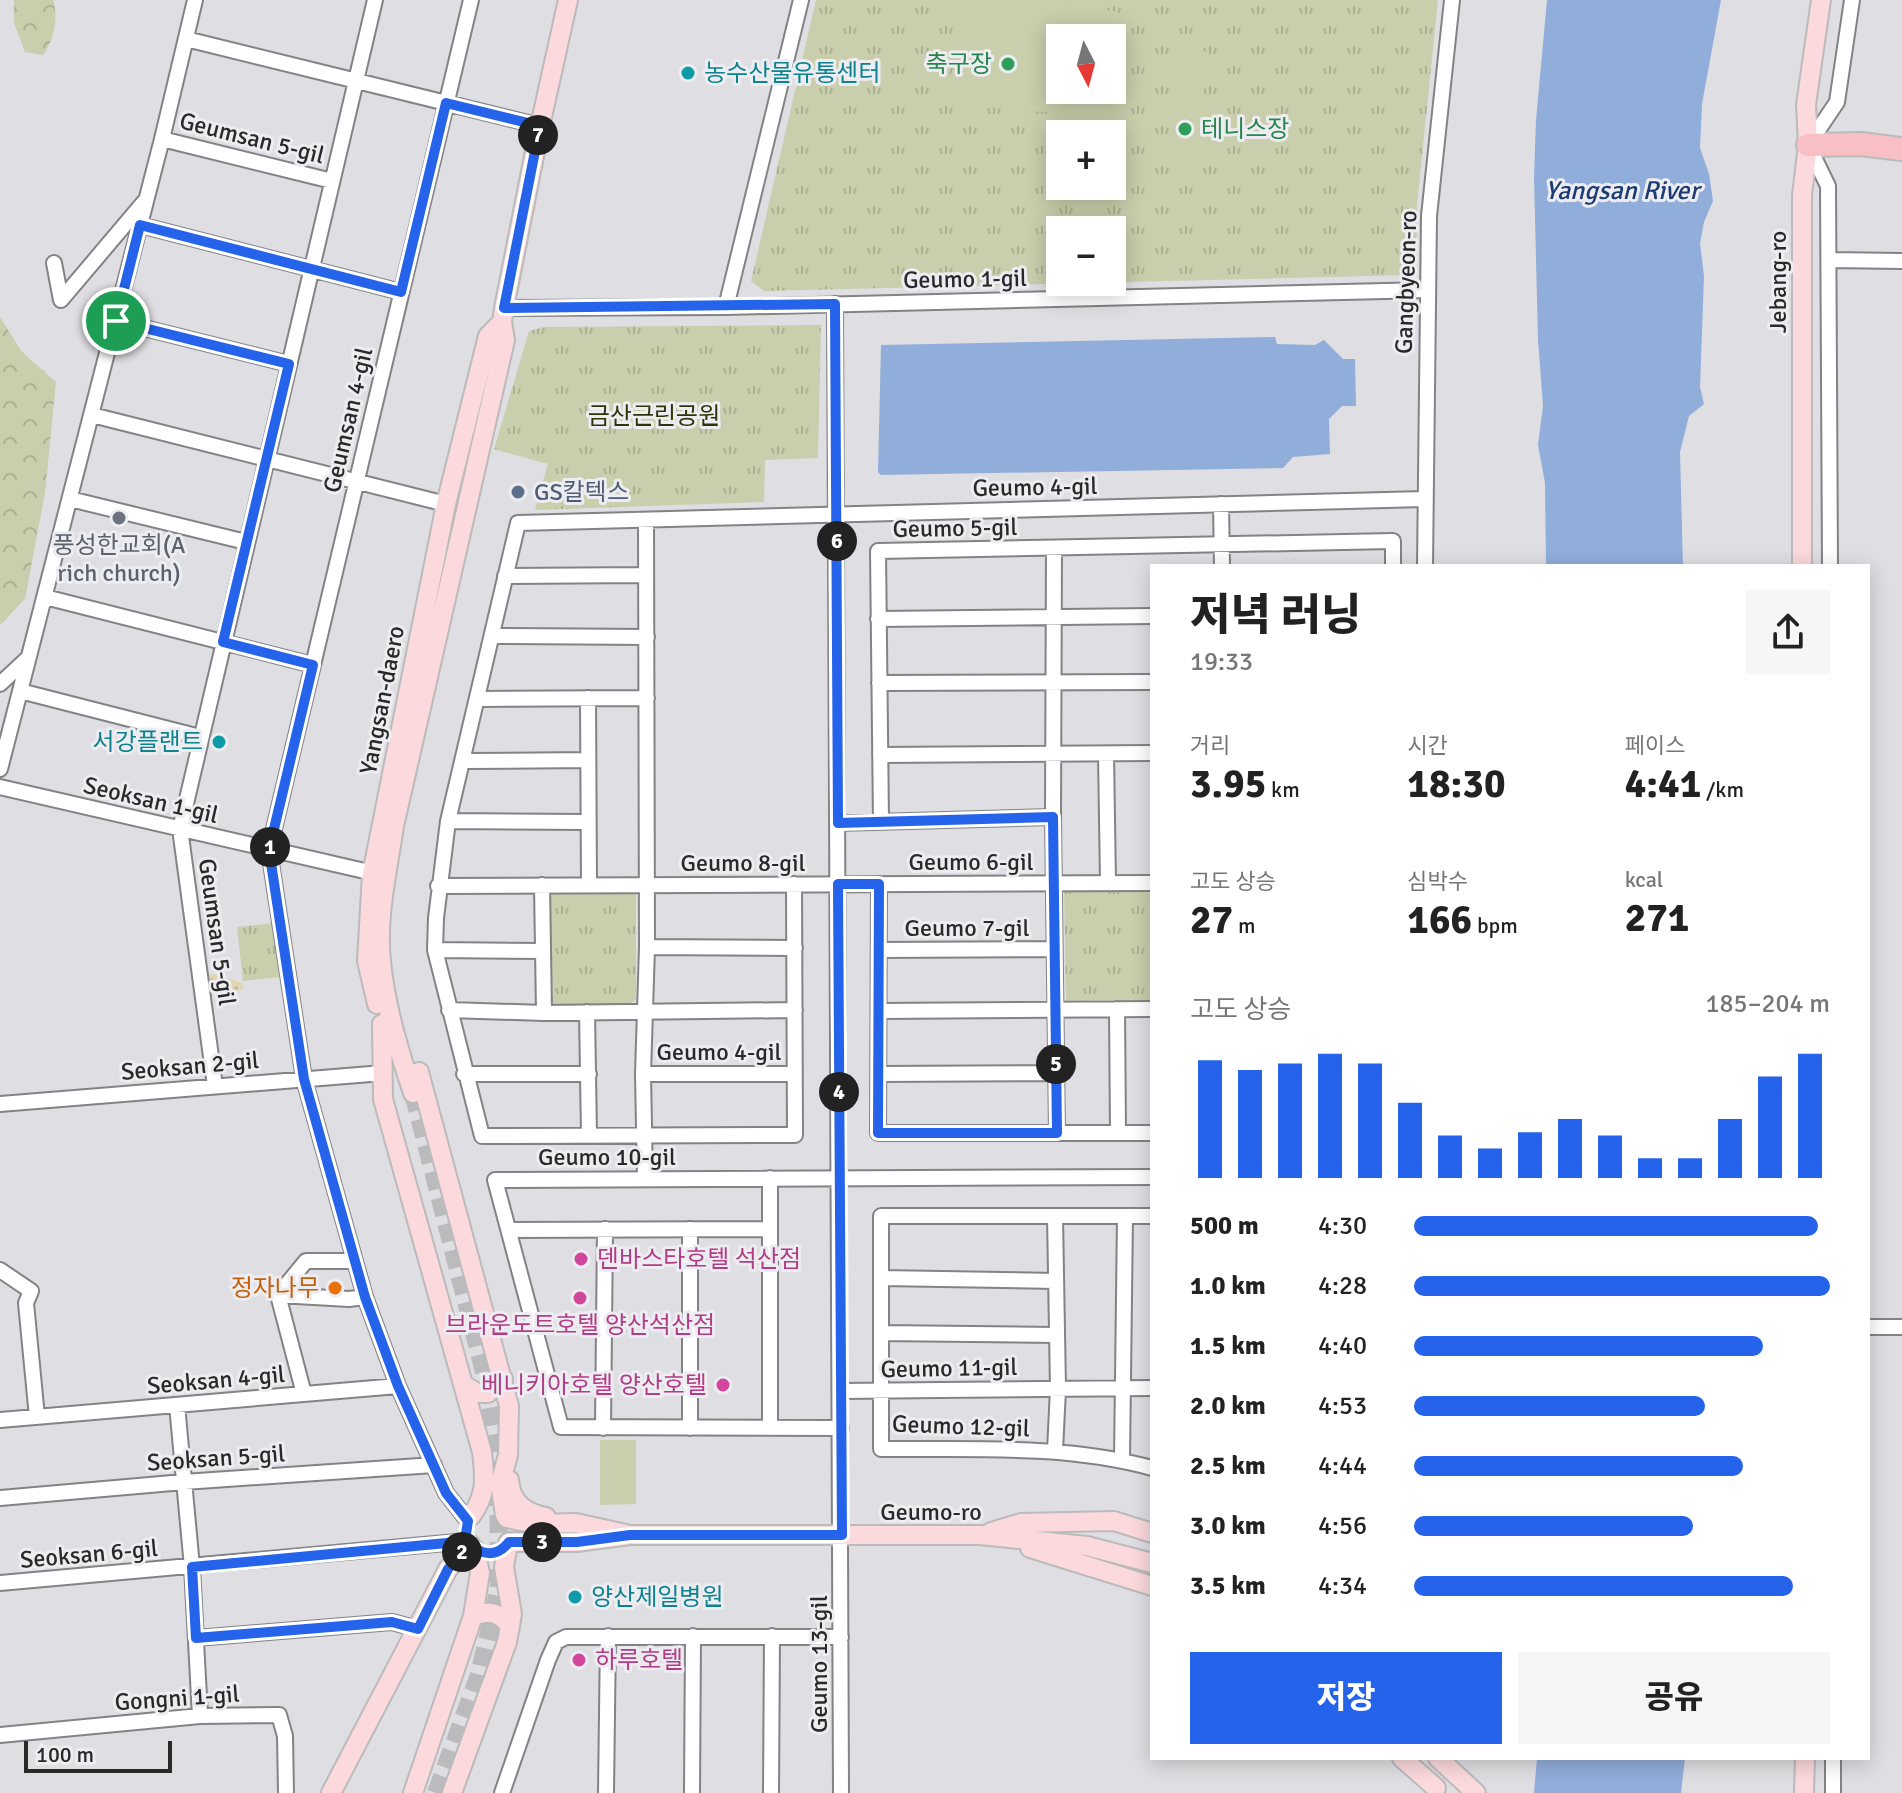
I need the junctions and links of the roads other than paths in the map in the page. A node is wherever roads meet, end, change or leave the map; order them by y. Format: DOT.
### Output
graph roads {
  1 [pos="195,0"];
  2 [pos="375,0"];
  3 [pos="471,0"];
  4 [pos="568,0"];
  5 [pos="801,0"];
  6 [pos="1452,0"];
  7 [pos="1821,0"];
  8 [pos="1852,0"];
  9 [pos="186,39"];
  10 [pos="356,81"];
  11 [pos="446,103"];
  12 [pos="540,126"];
  13 [pos="1902,134"];
  14 [pos="162,139"];
  15 [pos="1861,144"];
  16 [pos="1808,145"];
  17 [pos="1902,149"];
  18 [pos="332,181"];
  19 [pos="147,198"];
  20 [pos="140,225"];
  21 [pos="1829,260"];
  22 [pos="1902,261"];
  23 [pos="54,263"];
  24 [pos="311,268"];
  25 [pos="1427,290"];
  26 [pos="401,292"];
  27 [pos="835,304"];
  28 [pos="726,307"];
  29 [pos="503,315"];
  30 [pos="116,321"];
  31 [pos="289,364"];
  32 [pos="92,415"];
  33 [pos="266,458"];
  34 [pos="357,480"];
  35 [pos="70,499"];
  36 [pos="1424,499"];
  37 [pos="446,504"];
  38 [pos="1221,504"];
  39 [pos="836,514"];
  40 [pos="646,520"];
  41 [pos="246,542"];
  42 [pos="1222,544"];
  43 [pos="1054,548"];
  44 [pos="1222,564"];
  45 [pos="1393,564"];
  46 [pos="1425,564"];
  47 [pos="1802,564"];
  48 [pos="1830,564"];
  49 [pos="646,575"];
  50 [pos="505,576"];
  51 [pos="45,597"];
  52 [pos="1150,616"];
  53 [pos="1054,617"];
  54 [pos="878,619"];
  55 [pos="492,636"];
  56 [pos="647,637"];
  57 [pos="223,642"];
  58 [pos="29,657"];
  59 [pos="313,665"];
  60 [pos="1054,682"];
  61 [pos="1150,682"];
  62 [pos="879,683"];
  63 [pos="0,684"];
  64 [pos="20,691"];
  65 [pos="588,698"];
  66 [pos="647,698"];
  67 [pos="477,699"];
  68 [pos="200,737"];
  69 [pos="1150,753"];
  70 [pos="1053,754"];
  71 [pos="1106,754"];
  72 [pos="880,755"];
  73 [pos="588,760"];
  74 [pos="464,761"];
  75 [pos="0,769"];
  76 [pos="0,787"];
  77 [pos="1053,817"];
  78 [pos="448,821"];
  79 [pos="587,822"];
  80 [pos="881,822"];
  81 [pos="838,823"];
  82 [pos="180,829"];
  83 [pos="269,850"];
  84 [pos="379,874"];
  85 [pos="1108,883"];
  86 [pos="1150,883"];
  87 [pos="794,884"];
  88 [pos="838,884"];
  89 [pos="879,884"];
  90 [pos="1055,884"];
  91 [pos="542,885"];
  92 [pos="589,885"];
  93 [pos="647,885"];
  94 [pos="438,886"];
  95 [pos="647,947"];
  96 [pos="795,948"];
  97 [pos="1054,949"];
  98 [pos="435,950"];
  99 [pos="879,950"];
  100 [pos="543,951"];
  101 [pos="386,987"];
  102 [pos="1117,1009"];
  103 [pos="1150,1009"];
  104 [pos="449,1010"];
  105 [pos="795,1010"];
  106 [pos="1055,1010"];
  107 [pos="879,1011"];
  108 [pos="587,1012"];
  109 [pos="647,1012"];
  110 [pos="544,1013"];
  111 [pos="382,1024"];
  112 [pos="383,1073"];
  113 [pos="1056,1073"];
  114 [pos="464,1074"];
  115 [pos="589,1074"];
  116 [pos="643,1074"];
  117 [pos="795,1074"];
  118 [pos="879,1074"];
  119 [pos="304,1079"];
  120 [pos="215,1086"];
  121 [pos="0,1104"];
  122 [pos="1057,1133"];
  123 [pos="1118,1133"];
  124 [pos="1150,1133"];
  125 [pos="589,1135"];
  126 [pos="645,1135"];
  127 [pos="1150,1177"];
  128 [pos="770,1178"];
  129 [pos="840,1178"];
  130 [pos="645,1179"];
  131 [pos="1055,1216"];
  132 [pos="1125,1216"];
  133 [pos="1150,1216"];
  134 [pos="605,1229"];
  135 [pos="690,1229"];
  136 [pos="770,1229"];
  137 [pos="509,1230"];
  138 [pos="355,1261"];
  139 [pos="0,1270"];
  140 [pos="881,1278"];
  141 [pos="1056,1281"];
  142 [pos="278,1295"];
  143 [pos="365,1297"];
  144 [pos="1870,1327"];
  145 [pos="1902,1327"];
  146 [pos="881,1333"];
  147 [pos="1057,1335"];
  148 [pos="503,1379"];
  149 [pos="464,1385"];
  150 [pos="398,1386"];
  151 [pos="1123,1388"];
  152 [pos="1150,1388"];
  153 [pos="1058,1389"];
  154 [pos="881,1390"];
  155 [pos="841,1391"];
  156 [pos="304,1394"];
  157 [pos="177,1405"];
  158 [pos="37,1417"];
  159 [pos="0,1420"];
  160 [pos="603,1428"];
  161 [pos="690,1428"];
  162 [pos="770,1428"];
  163 [pos="841,1428"];
  164 [pos="1055,1451"];
  165 [pos="508,1455"];
  166 [pos="1122,1460"];
  167 [pos="434,1465"];
  168 [pos="1150,1467"];
  169 [pos="184,1482"];
  170 [pos="0,1498"];
  171 [pos="506,1517"];
  172 [pos="470,1518"];
  173 [pos="576,1523"];
  174 [pos="1150,1532"];
  175 [pos="630,1535"];
  176 [pos="842,1535"];
  177 [pos="980,1535"];
  178 [pos="555,1542"];
  179 [pos="508,1543"];
  180 [pos="471,1545"];
  181 [pos="1150,1562"];
  182 [pos="192,1567"];
  183 [pos="0,1583"];
  184 [pos="1150,1585"];
  185 [pos="473,1616"];
  186 [pos="511,1620"];
  187 [pos="418,1629"];
  188 [pos="608,1636"];
  189 [pos="693,1636"];
  190 [pos="772,1636"];
  191 [pos="841,1637"];
  192 [pos="196,1638"];
  193 [pos="200,1716"];
  194 [pos="0,1735"];
  195 [pos="1404,1760"];
  196 [pos="1437,1760"];
  197 [pos="1439,1760"];
  198 [pos="1805,1760"];
  199 [pos="1833,1760"];
  200 [pos="1436,1791"];
  201 [pos="286,1793"];
  202 [pos="331,1793"];
  203 [pos="413,1793"];
  204 [pos="452,1793"];
  205 [pos="502,1793"];
  206 [pos="606,1793"];
  207 [pos="692,1793"];
  208 [pos="771,1793"];
  209 [pos="841,1793"];
  210 [pos="1476,1793"];
  211 [pos="1804,1793"];
  212 [pos="1833,1793"];
  1 -- 9 [label="street"];
  2 -- 10 [label="street, Geumsan 5-gil"];
  3 -- 11 [label="street, Geumsan 4-gil"];
  4 -- 12 [label="main road, Yangsan-daero"];
  5 -- 28 [label="street"];
  6 -- 25 [label="street, Gangbyeon-ro"];
  7 -- 16 [label="main road, Jebang-ro"];
  8 -- 16 [label="street"];
  9 -- 10 [label="street"];
  9 -- 14 [label="street"];
  10 -- 11 [label="street"];
  10 -- 18 [label="street, Geumsan 5-gil"];
  11 -- 12 [label="street"];
  11 -- 26 [label="street, Geumsan 4-gil"];
  12 -- 29 [label="main road, Yangsan-daero"];
  13 -- 15 [label="highway"];
  14 -- 18 [label="street, Geumsan 5-gil"];
  14 -- 19 [label="street"];
  15 -- 16 [label="highway"];
  15 -- 17 [label="highway"];
  16 -- 21 [label="street"];
  16 -- 47 [label="main road, Jebang-ro"];
  18 -- 24 [label="street, Geumsan 5-gil"];
  19 -- 20 [label="street"];
  19 -- 23 [label="street"];
  20 -- 24 [label="street"];
  20 -- 30 [label="street"];
  21 -- 22 [label="street"];
  21 -- 48 [label="street"];
  24 -- 26 [label="street"];
  24 -- 31 [label="street, Geumsan 5-gil"];
  25 -- 27 [label="street, Geumo 1-gil"];
  25 -- 36 [label="street, Gangbyeon-ro"];
  26 -- 34 [label="street, Geumsan 4-gil"];
  27 -- 28 [label="street, Geumo 1-gil"];
  27 -- 39 [label="street, Geumo 13-gil"];
  28 -- 29 [label="street, Geumo 1-gil"];
  29 -- 37 [label="main road, Yangsan-daero"];
  29 -- 84 [label="main road, Yangsan-daero"];
  30 -- 31 [label="street"];
  30 -- 32 [label="street"];
  31 -- 33 [label="street, Geumsan 5-gil"];
  32 -- 33 [label="street"];
  32 -- 35 [label="street"];
  33 -- 34 [label="street"];
  33 -- 41 [label="street, Geumsan 5-gil"];
  34 -- 37 [label="street"];
  34 -- 59 [label="street, Geumsan 4-gil"];
  35 -- 41 [label="street"];
  35 -- 51 [label="street"];
  36 -- 38 [label="street, Geumo 4-gil"];
  36 -- 46 [label="street, Gangbyeon-ro"];
  37 -- 84 [label="main road, Yangsan-daero"];
  38 -- 39 [label="street, Geumo 4-gil"];
  38 -- 42 [label="street"];
  39 -- 40 [label="street, Geumo 4-gil"];
  39 -- 81 [label="street, Geumo 13-gil"];
  40 -- 49 [label="street"];
  40 -- 50 [label="street, Geumo 4-gil"];
  41 -- 57 [label="street, Geumsan 5-gil"];
  42 -- 43 [label="street, Geumo 5-gil"];
  42 -- 44 [label="street"];
  42 -- 45 [label="street, Geumo 5-gil"];
  43 -- 53 [label="street"];
  43 -- 54 [label="street, Geumo 5-gil"];
  49 -- 50 [label="street"];
  49 -- 56 [label="street"];
  50 -- 55 [label="street, Geumo 4-gil"];
  51 -- 57 [label="street"];
  51 -- 58 [label="street"];
  52 -- 53 [label="street"];
  53 -- 54 [label="street"];
  53 -- 60 [label="street"];
  54 -- 62 [label="street, Geumo 5-gil"];
  55 -- 56 [label="street"];
  55 -- 67 [label="street, Geumo 4-gil"];
  56 -- 66 [label="street"];
  57 -- 59 [label="street"];
  57 -- 68 [label="street, Geumsan 5-gil"];
  58 -- 63 [label="street"];
  58 -- 64 [label="street"];
  59 -- 83 [label="street, Geumsan 4-gil"];
  60 -- 61 [label="street"];
  60 -- 62 [label="street"];
  60 -- 70 [label="street"];
  62 -- 72 [label="street, Geumo 5-gil"];
  64 -- 68 [label="street"];
  64 -- 75 [label="street"];
  65 -- 66 [label="street"];
  65 -- 67 [label="street"];
  65 -- 73 [label="street"];
  66 -- 93 [label="street"];
  67 -- 74 [label="street, Geumo 4-gil"];
  68 -- 82 [label="street, Geumsan 5-gil"];
  69 -- 71 [label="street"];
  70 -- 71 [label="street"];
  70 -- 72 [label="street"];
  70 -- 77 [label="street"];
  71 -- 85 [label="street"];
  72 -- 80 [label="street, Geumo 5-gil"];
  73 -- 74 [label="street"];
  73 -- 79 [label="street"];
  74 -- 78 [label="street, Geumo 4-gil"];
  76 -- 82 [label="street, Seoksan 1-gil"];
  77 -- 80 [label="street"];
  77 -- 90 [label="street"];
  78 -- 79 [label="street"];
  78 -- 94 [label="street, Geumo 4-gil"];
  79 -- 92 [label="street"];
  80 -- 81 [label="street"];
  81 -- 88 [label="street, Geumo 13-gil"];
  82 -- 83 [label="street, Seoksan 1-gil"];
  82 -- 120 [label="street, Geumsan 5-gil"];
  83 -- 84 [label="street, Seoksan 1-gil"];
  83 -- 119 [label="street"];
  84 -- 101 [label="main road, Yangsan-daero"];
  84 -- 111 [label="main road, Yangsan-daero"];
  85 -- 86 [label="street, Geumo 6-gil"];
  85 -- 90 [label="street, Geumo 6-gil"];
  87 -- 88 [label="street, Geumo 8-gil"];
  87 -- 93 [label="street, Geumo 8-gil"];
  87 -- 96 [label="street, Geumo 4-gil"];
  88 -- 89 [label="street, Geumo 6-gil"];
  88 -- 129 [label="street, Geumo 13-gil"];
  89 -- 90 [label="street, Geumo 6-gil"];
  89 -- 99 [label="street, Geumo 7-gil"];
  90 -- 97 [label="street, Geumo 6-gil"];
  91 -- 92 [label="street, Geumo 8-gil"];
  91 -- 94 [label="street, Geumo 8-gil"];
  91 -- 100 [label="street"];
  92 -- 93 [label="street, Geumo 8-gil"];
  93 -- 95 [label="street, Geumo 8-gil"];
  94 -- 98 [label="street, Geumo 4-gil"];
  95 -- 96 [label="street"];
  95 -- 109 [label="street, Geumo 8-gil"];
  96 -- 105 [label="street, Geumo 4-gil"];
  97 -- 99 [label="street, Geumo 7-gil"];
  97 -- 106 [label="street, Geumo 6-gil"];
  98 -- 100 [label="street"];
  98 -- 104 [label="street, Geumo 4-gil"];
  99 -- 107 [label="street, Geumo 7-gil"];
  100 -- 110 [label="street"];
  101 -- 111 [label="main road, Yangsan-daero"];
  101 -- 148 [label="main road"];
  102 -- 103 [label="street"];
  102 -- 106 [label="street"];
  102 -- 123 [label="street"];
  104 -- 110 [label="street, Geumo 4-gil"];
  104 -- 114 [label="street, Geumo 4-gil"];
  105 -- 109 [label="street, Geumo 4-gil"];
  105 -- 117 [label="street, Geumo 4-gil"];
  106 -- 107 [label="street"];
  106 -- 113 [label="street, Geumo 6-gil"];
  107 -- 118 [label="street, Geumo 7-gil"];
  108 -- 109 [label="street, Geumo 4-gil"];
  108 -- 110 [label="street, Geumo 4-gil"];
  108 -- 115 [label="street"];
  109 -- 116 [label="street, Geumo 4-gil"];
  111 -- 112 [label="main road"];
  112 -- 119 [label="street, Seoksan 2-gil"];
  112 -- 149 [label="main road"];
  113 -- 118 [label="street"];
  113 -- 122 [label="street, Geumo 6-gil"];
  114 -- 115 [label="street"];
  114 -- 125 [label="street, Geumo 4-gil"];
  115 -- 125 [label="street"];
  116 -- 117 [label="street, Geumo 4-gil"];
  116 -- 126 [label="street, Geumo 4-gil"];
  117 -- 126 [label="street, Geumo 4-gil"];
  118 -- 122 [label="street, Geumo 7-gil"];
  119 -- 120 [label="street, Seoksan 2-gil"];
  119 -- 138 [label="street"];
  120 -- 121 [label="street, Seoksan 2-gil"];
  122 -- 123 [label="street, Geumo 7-gil"];
  123 -- 124 [label="street, Geumo 7-gil"];
  125 -- 126 [label="street, Geumo 4-gil"];
  126 -- 130 [label="street, Geumo 4-gil"];
  127 -- 129 [label="street, Geumo 10-gil"];
  128 -- 129 [label="street, Geumo 10-gil"];
  128 -- 130 [label="street, Geumo 10-gil"];
  128 -- 136 [label="street"];
  129 -- 155 [label="street, Geumo 13-gil"];
  130 -- 137 [label="street, Geumo 10-gil"];
  131 -- 132 [label="street, Geumo 12-gil"];
  131 -- 140 [label="street, Geumo 12-gil"];
  131 -- 141 [label="street"];
  132 -- 133 [label="street, Geumo 12-gil"];
  132 -- 151 [label="street"];
  134 -- 135 [label="street"];
  134 -- 137 [label="street"];
  134 -- 160 [label="street"];
  135 -- 136 [label="street"];
  135 -- 161 [label="street"];
  136 -- 162 [label="street"];
  137 -- 160 [label="street, Geumo 10-gil"];
  138 -- 142 [label="street"];
  138 -- 143 [label="street"];
  139 -- 158 [label="street"];
  140 -- 141 [label="street"];
  140 -- 146 [label="street, Geumo 12-gil"];
  141 -- 147 [label="street"];
  142 -- 143 [label="street"];
  142 -- 156 [label="street"];
  143 -- 150 [label="street"];
  144 -- 145 [label="street"];
  146 -- 147 [label="street"];
  146 -- 154 [label="street, Geumo 12-gil"];
  147 -- 153 [label="street"];
  148 -- 149 [label="main road"];
  148 -- 165 [label="main road"];
  149 -- 172 [label="main road"];
  150 -- 156 [label="street, Seoksan 4-gil"];
  150 -- 167 [label="street"];
  151 -- 152 [label="street, Geumo 11-gil"];
  151 -- 153 [label="street, Geumo 11-gil"];
  151 -- 166 [label="street"];
  153 -- 154 [label="street, Geumo 11-gil"];
  153 -- 164 [label="street"];
  154 -- 155 [label="street, Geumo 11-gil"];
  154 -- 164 [label="street, Geumo 12-gil"];
  155 -- 163 [label="street, Geumo 13-gil"];
  156 -- 157 [label="street, Seoksan 4-gil"];
  157 -- 158 [label="street, Seoksan 4-gil"];
  157 -- 169 [label="street"];
  158 -- 159 [label="street, Seoksan 4-gil"];
  160 -- 161 [label="street, Geumo 10-gil"];
  161 -- 162 [label="street, Geumo 10-gil"];
  162 -- 163 [label="street, Geumo 10-gil"];
  163 -- 176 [label="street, Geumo 13-gil"];
  164 -- 166 [label="street, Geumo 12-gil"];
  165 -- 171 [label="main road"];
  165 -- 173 [label="main road"];
  166 -- 168 [label="street, Geumo 12-gil"];
  167 -- 169 [label="street, Seoksan 5-gil"];
  167 -- 172 [label="street"];
  169 -- 170 [label="street, Seoksan 5-gil"];
  169 -- 182 [label="street"];
  171 -- 172 [label="main road"];
  171 -- 173 [label="main road, Geumo-ro"];
  171 -- 179 [label="main road"];
  172 -- 180 [label="main road"];
  173 -- 175 [label="main road, Geumo-ro"];
  174 -- 177 [label="main road"];
  175 -- 176 [label="main road, Geumo-ro"];
  175 -- 178 [label="main road, Geumo-ro"];
  176 -- 177 [label="main road, Geumo-ro"];
  176 -- 191 [label="street, Geumo 13-gil"];
  177 -- 181 [label="main road, Geumo-ro"];
  177 -- 184 [label="main road"];
  178 -- 179 [label="main road, Geumo-ro"];
  178 -- 186 [label="main road"];
  179 -- 180 [label="main road"];
  179 -- 186 [label="main road"];
  180 -- 182 [label="street, Seoksan 6-gil"];
  180 -- 185 [label="main road"];
  180 -- 187 [label="main road"];
  182 -- 183 [label="street, Seoksan 6-gil"];
  182 -- 192 [label="street"];
  185 -- 186 [label="main road"];
  185 -- 203 [label="main road"];
  186 -- 204 [label="main road"];
  187 -- 192 [label="street"];
  187 -- 202 [label="main road"];
  188 -- 189 [label="street"];
  188 -- 205 [label="street"];
  188 -- 206 [label="street"];
  189 -- 190 [label="street"];
  189 -- 207 [label="street"];
  190 -- 191 [label="street"];
  190 -- 208 [label="street"];
  191 -- 209 [label="street, Geumo 13-gil"];
  192 -- 193 [label="street"];
  193 -- 194 [label="street, Gongni 1-gil"];
  193 -- 201 [label="street, Gongni 1-gil"];
  195 -- 200 [label="main road"];
  196 -- 200 [label="street"];
  197 -- 210 [label="main road"];
  198 -- 211 [label="main road"];
  199 -- 212 [label="street"];
}
